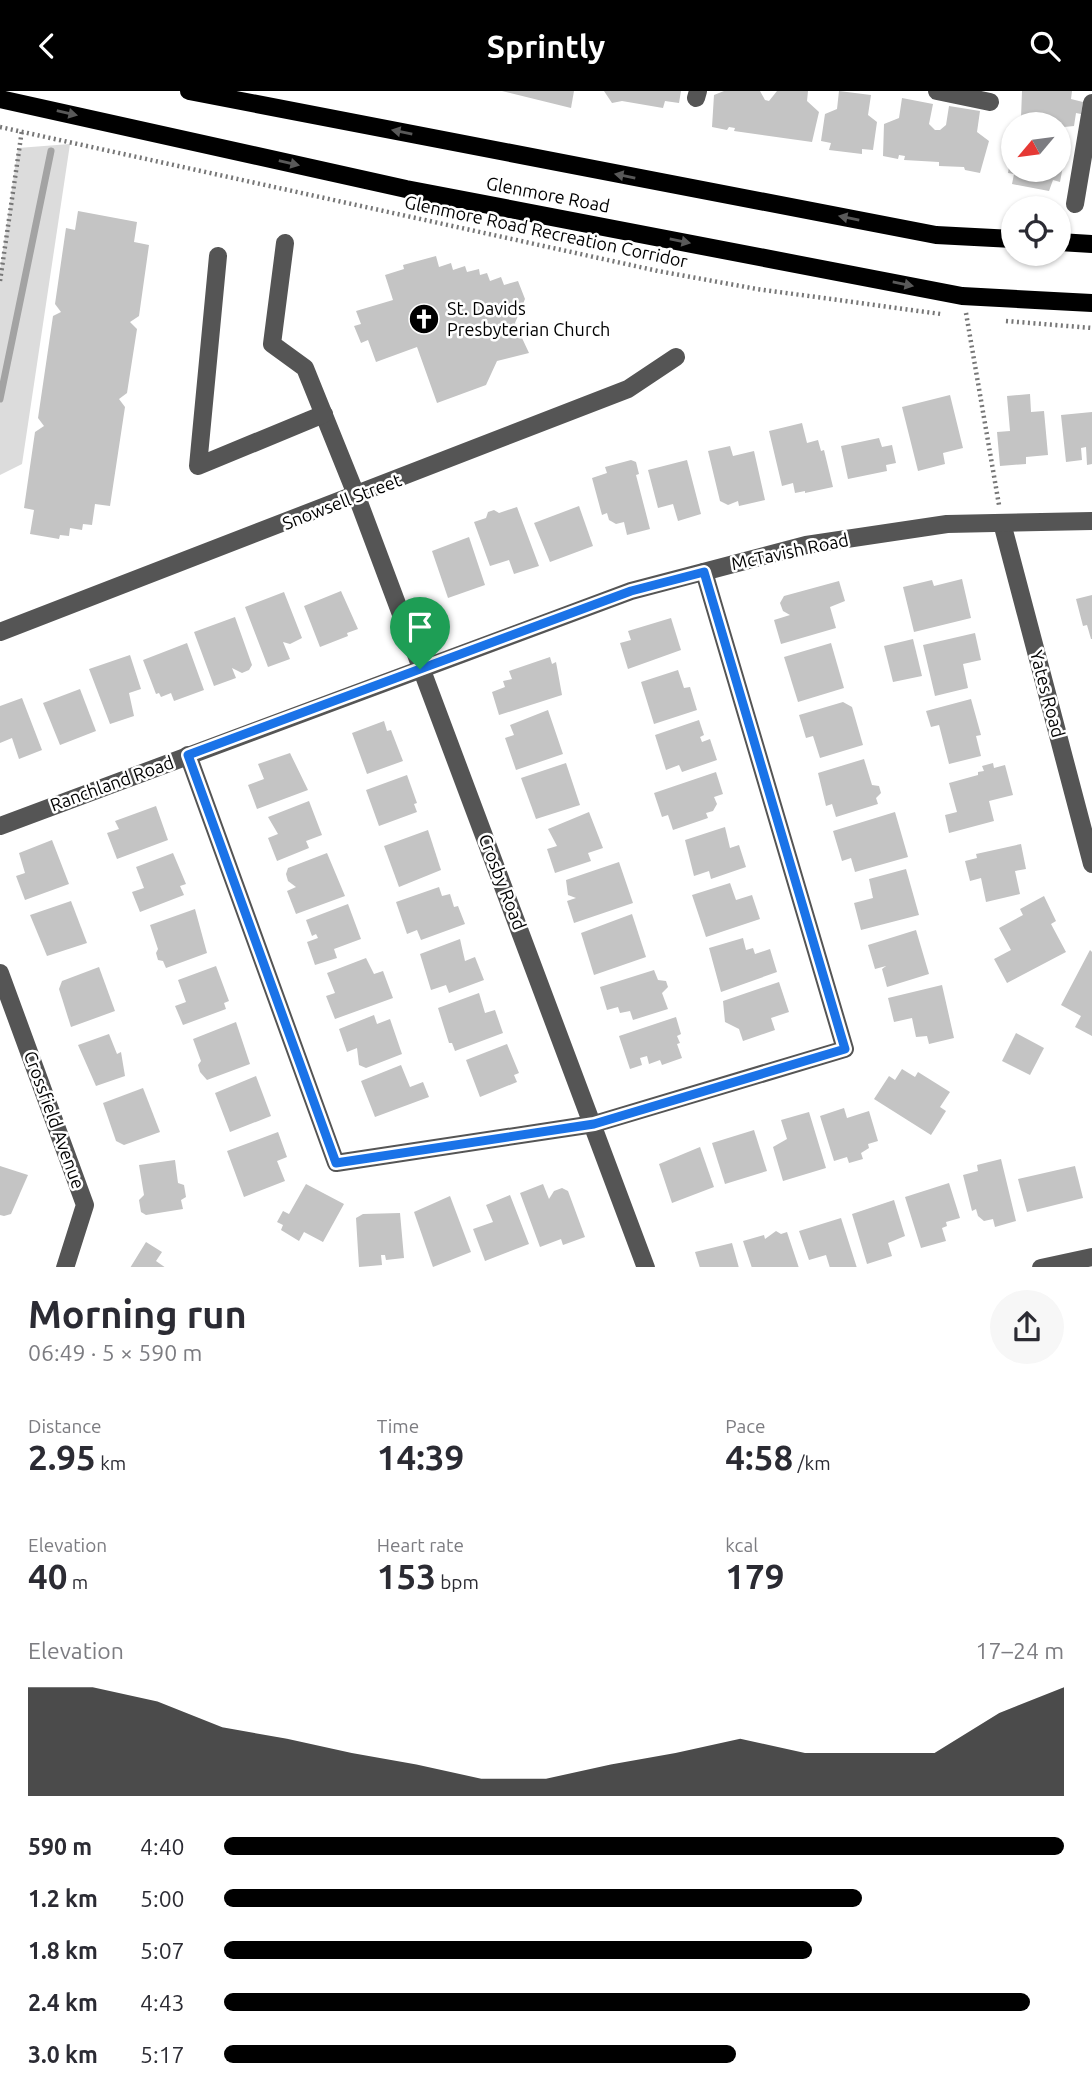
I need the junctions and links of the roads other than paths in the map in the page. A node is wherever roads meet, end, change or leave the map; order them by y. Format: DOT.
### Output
graph roads {
  1 [pos="189,91"];
  2 [pos="937,91"];
  3 [pos="0,99"];
  4 [pos="990,102"];
  5 [pos="1092,103"];
  6 [pos="1075,204"];
  7 [pos="1001,238"];
  8 [pos="285,243"];
  9 [pos="1071,243"];
  10 [pos="1092,244"];
  11 [pos="218,256"];
  12 [pos="1092,303"];
  13 [pos="676,356"];
  14 [pos="324,414"];
  15 [pos="357,497"];
  16 [pos="1092,521"];
  17 [pos="1002,523"];
  18 [pos="704,572"];
  19 [pos="0,632"];
  20 [pos="420,669"];
  21 [pos="188,755"];
  22 [pos="0,826"];
  23 [pos="1092,865"];
  24 [pos="0,973"];
  25 [pos="594,1124"];
  26 [pos="1092,1257"];
  27 [pos="65,1267"];
  28 [pos="646,1267"];
  29 [pos="1050,1267"];
  7 -- 1 [label="main road, Glenmore Road, one-way"];
  2 -- 4 [label="street"];
  3 -- 12 [label="main road, Glenmore Road, one-way"];
  5 -- 6 [label="street"];
  8 -- 14 [label="street, Crosby Road"];
  9 -- 10 [label="main road"];
  11 -- 14 [label="street"];
  13 -- 15 [label="street, Snowsell Street"];
  14 -- 15 [label="street, Crosby Road"];
  15 -- 19 [label="street, Snowsell Street"];
  15 -- 20 [label="street, Crosby Road"];
  16 -- 17 [label="street, McTavish Road"];
  17 -- 18 [label="street, McTavish Road"];
  17 -- 23 [label="street, Yates Road"];
  18 -- 20 [label="street, McTavish Road"];
  18 -- 25 [label="street"];
  20 -- 21 [label="street, Ranchland Road"];
  20 -- 25 [label="street, Crosby Road"];
  21 -- 22 [label="street, Ranchland Road"];
  21 -- 25 [label="street"];
  24 -- 27 [label="street, Crossfield Avenue"];
  25 -- 28 [label="street, Crosby Road"];
  26 -- 29 [label="street"];
}
